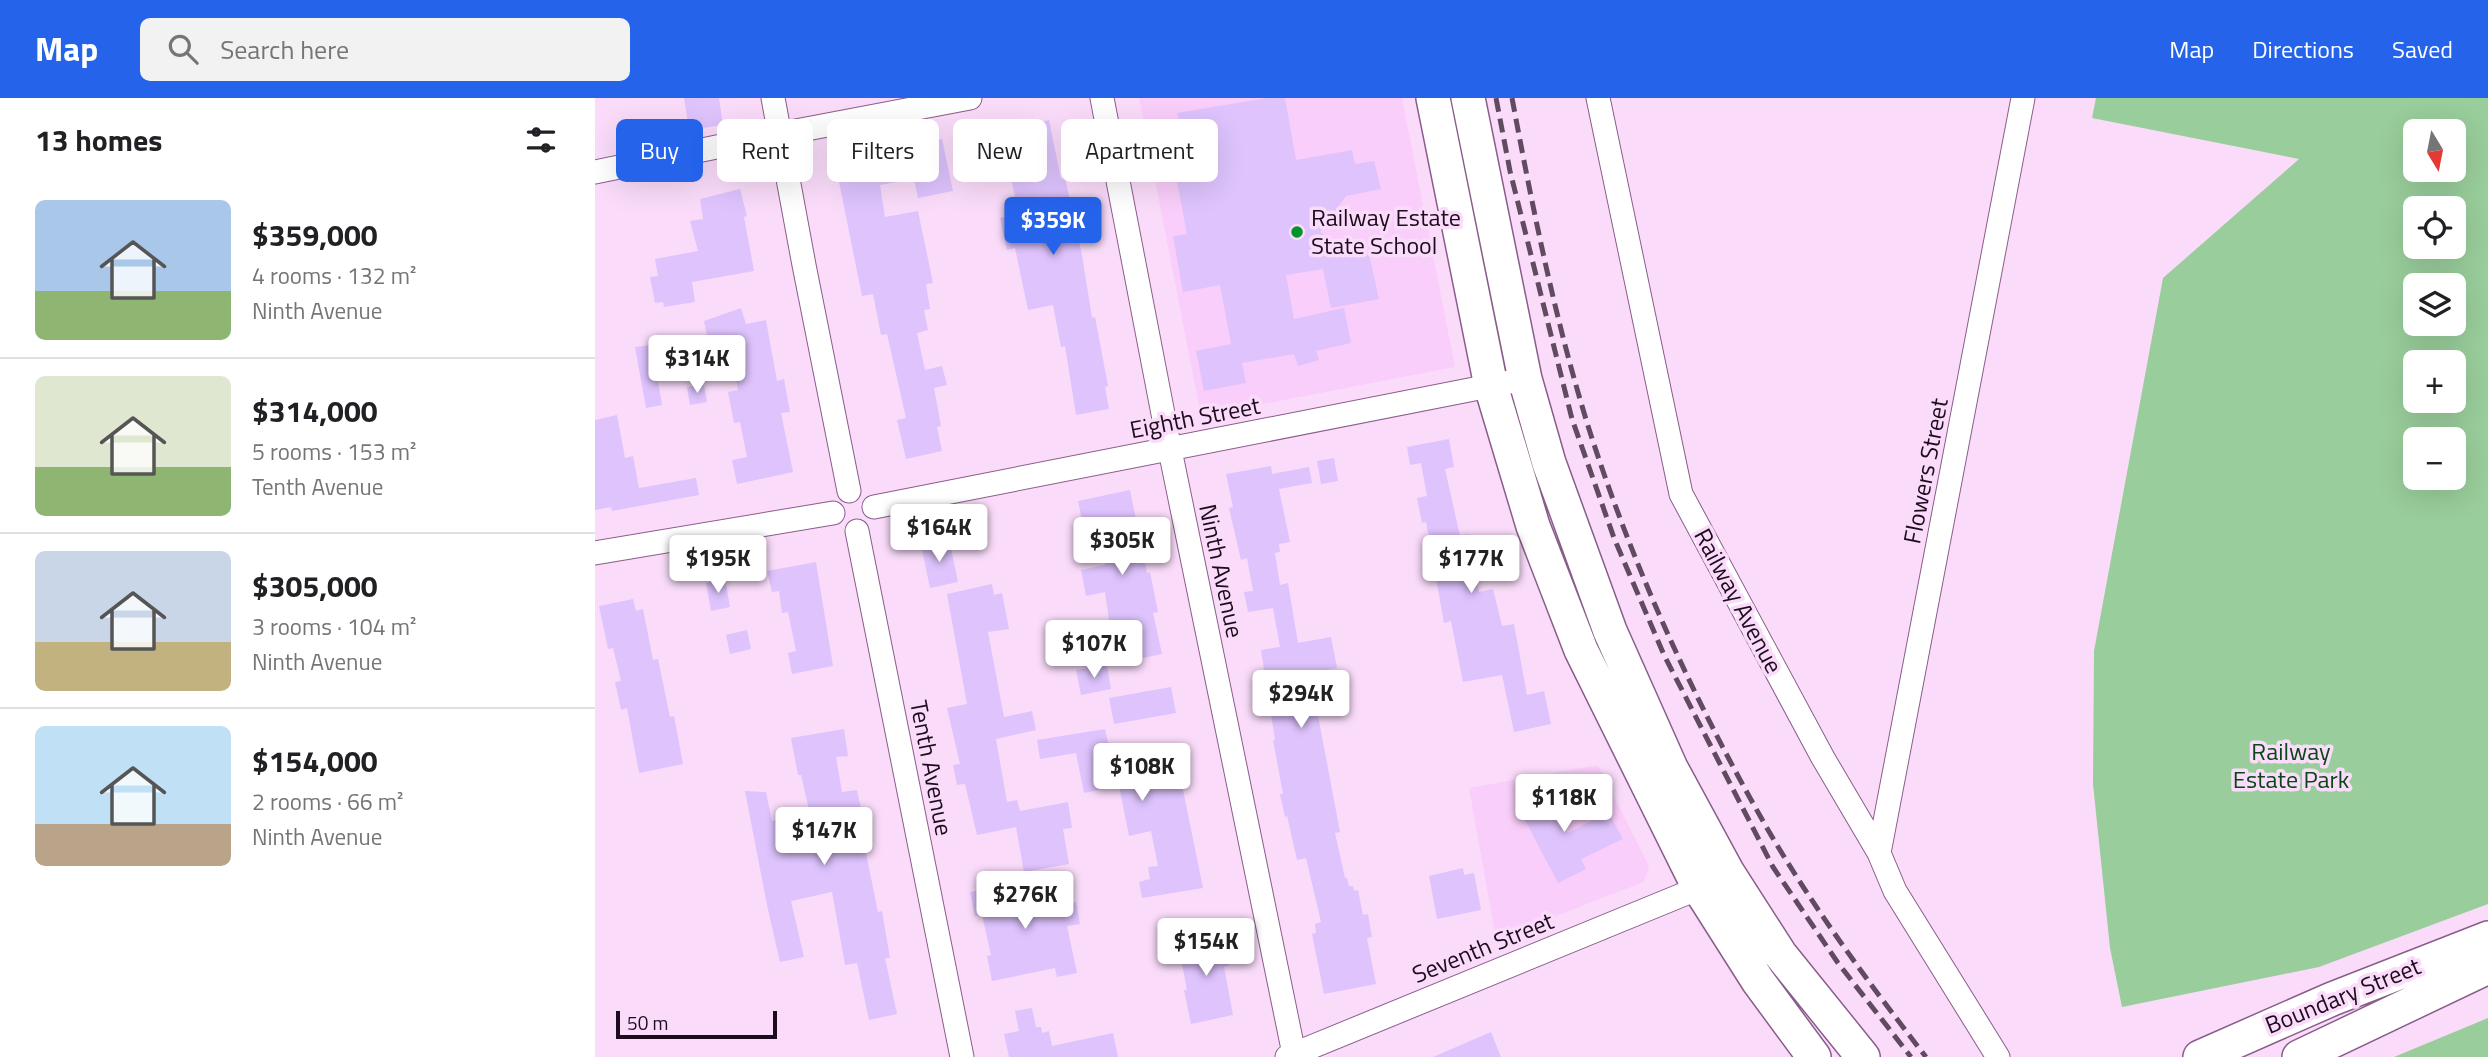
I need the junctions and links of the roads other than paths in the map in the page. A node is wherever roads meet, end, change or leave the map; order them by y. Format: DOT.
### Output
graph roads {
  1 [pos="773,98"];
  2 [pos="970,98"];
  3 [pos="1102,98"];
  4 [pos="1433,98"];
  5 [pos="1468,98"];
  6 [pos="2023,98"];
  7 [pos="1605,100"];
  8 [pos="777,119"];
  9 [pos="813,128"];
  10 [pos="717,147"];
  11 [pos="595,172"];
  12 [pos="789,182"];
  13 [pos="1525,379"];
  14 [pos="1491,386"];
  15 [pos="1170,450"];
  16 [pos="849,491"];
  17 [pos="874,507"];
  18 [pos="833,513"];
  19 [pos="857,531"];
  20 [pos="595,553"];
  21 [pos="1878,853"];
  22 [pos="1699,888"];
  23 [pos="2488,938"];
  24 [pos="2488,967"];
  25 [pos="1290,1056"];
  26 [pos="963,1057"];
  27 [pos="1814,1057"];
  28 [pos="1863,1057"];
  29 [pos="1998,1057"];
  30 [pos="2200,1057"];
  31 [pos="2299,1057"];
  1 -- 8 [label="street"];
  2 -- 9 [label="street"];
  3 -- 15 [label="street, Ninth Avenue"];
  4 -- 14 [label="main road"];
  5 -- 13 [label="main road"];
  6 -- 21 [label="street, Flowers Street"];
  7 -- 21 [label="street, Railway Avenue"];
  10 -- 11 [label="street"];
  12 -- 16 [label="street"];
  13 -- 14 [label="street, Eighth Street"];
  13 -- 28 [label="main road"];
  14 -- 15 [label="street, Eighth Street"];
  14 -- 22 [label="main road"];
  15 -- 17 [label="street, Eighth Street"];
  15 -- 25 [label="street, Ninth Avenue"];
  16 -- 17 [label="street"];
  16 -- 18 [label="street"];
  17 -- 19 [label="street"];
  18 -- 19 [label="street"];
  18 -- 20 [label="street"];
  19 -- 26 [label="street, Tenth Avenue"];
  21 -- 29 [label="street, Railway Avenue"];
  22 -- 25 [label="street, Seventh Street"];
  22 -- 27 [label="main road"];
  23 -- 30 [label="main road, Boundary Street"];
  24 -- 31 [label="main road, Boundary Street"];
}
